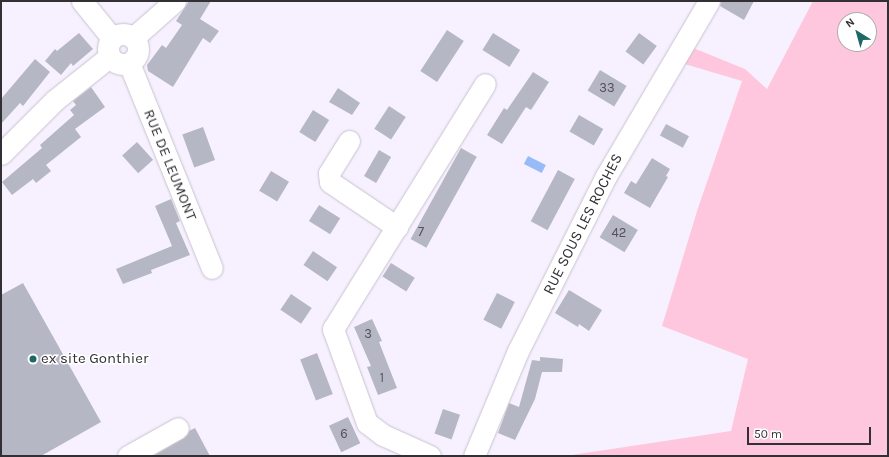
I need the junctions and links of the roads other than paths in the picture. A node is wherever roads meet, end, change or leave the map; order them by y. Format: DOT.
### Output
graph roads {
  1 [pos="82,1"];
  2 [pos="175,1"];
  3 [pos="708,1"];
  4 [pos="133,38"];
  5 [pos="110,48"];
  6 [pos="129,63"];
  7 [pos="485,84"];
  8 [pos="349,141"];
  9 [pos="1,154"];
  10 [pos="397,227"];
  11 [pos="212,268"];
  12 [pos="178,428"];
  13 [pos="128,456"];
  14 [pos="430,456"];
  15 [pos="474,456"];
  1 -- 5 [label="street"];
  2 -- 4 [label="street"];
  3 -- 15 [label="street, RUE SOUS LES ROCHES"];
  4 -- 5 [label="street"];
  4 -- 6 [label="street"];
  5 -- 6 [label="street"];
  5 -- 9 [label="street"];
  6 -- 11 [label="street, RUE DE LEUMONT"];
  7 -- 10 [label="street"];
  8 -- 10 [label="street"];
  10 -- 14 [label="street"];
  12 -- 13 [label="street"];
}
